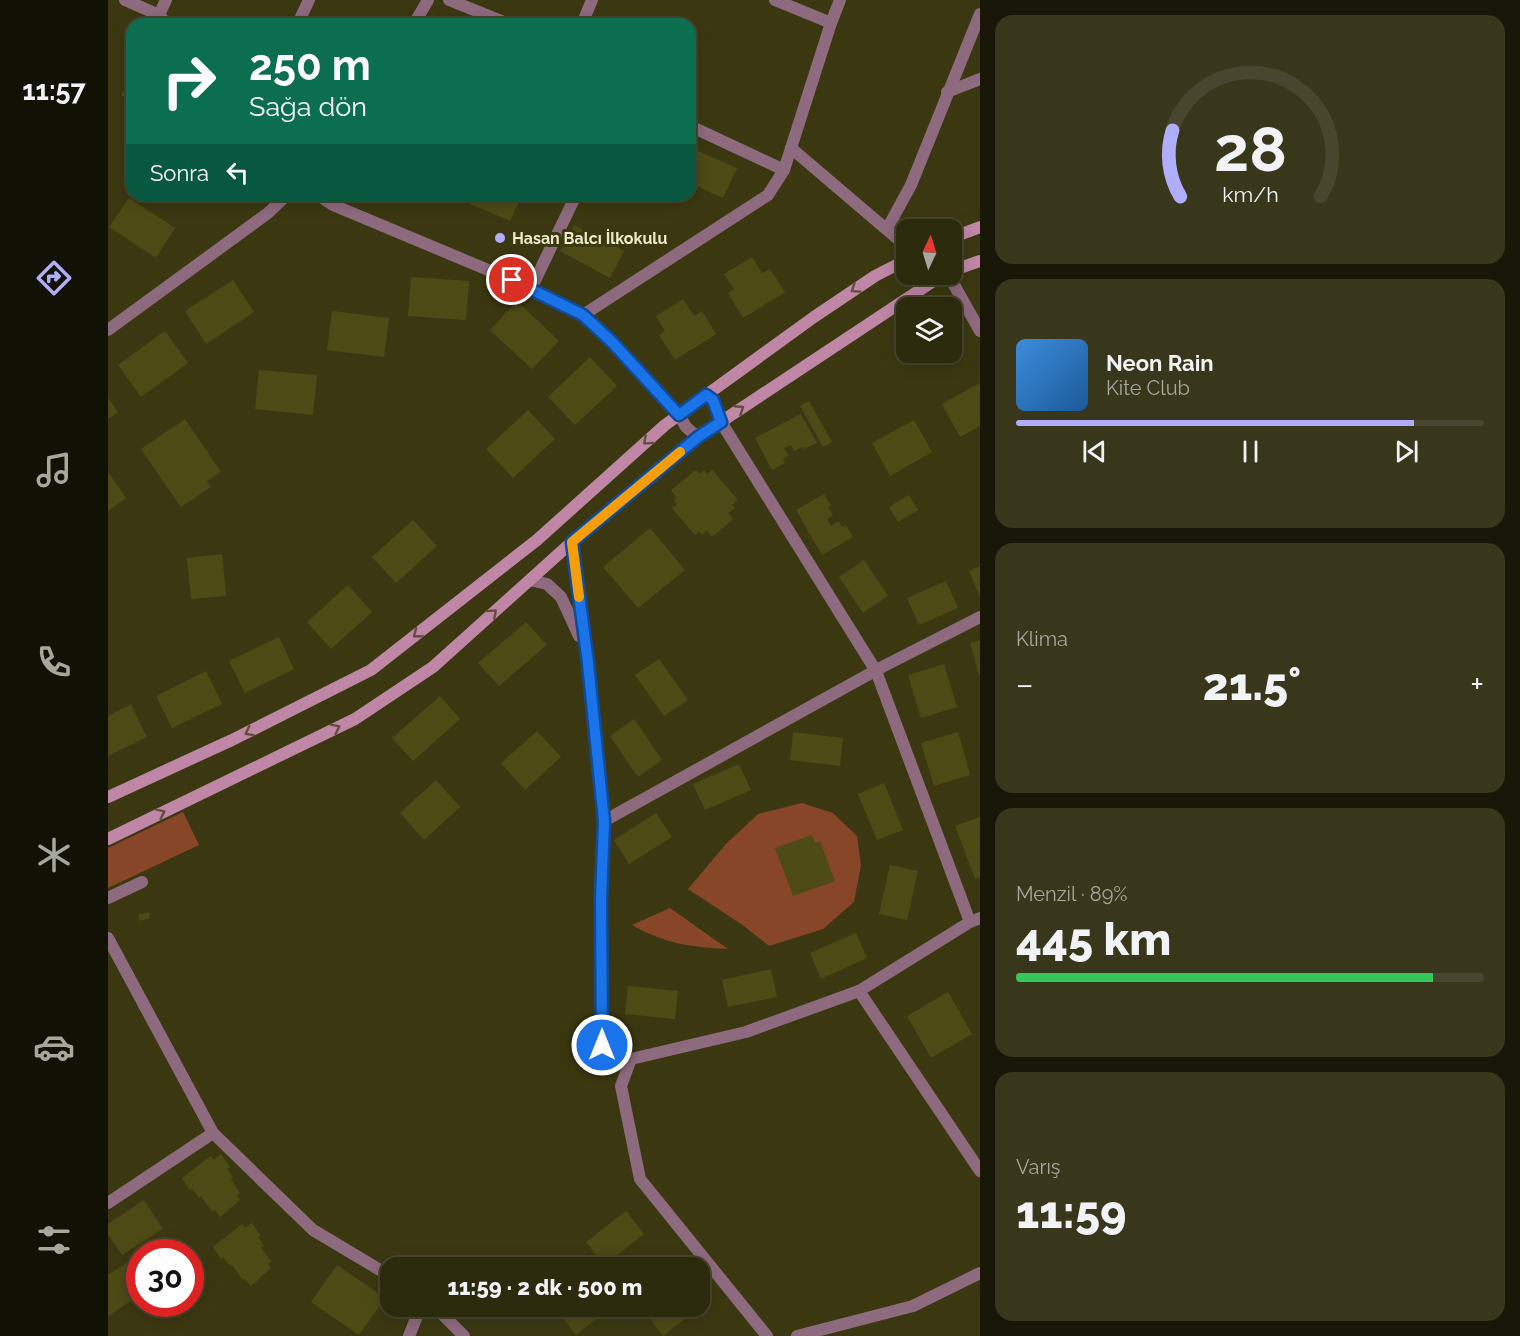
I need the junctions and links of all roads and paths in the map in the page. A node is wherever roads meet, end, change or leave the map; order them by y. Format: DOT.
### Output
graph roads {
  1 [pos="125,0"];
  2 [pos="166,0"];
  3 [pos="309,0"];
  4 [pos="428,0"];
  5 [pos="449,0"];
  6 [pos="592,0"];
  7 [pos="775,0"];
  8 [pos="840,0"];
  9 [pos="980,14"];
  10 [pos="161,18"];
  11 [pos="163,18"];
  12 [pos="300,18"];
  13 [pos="418,18"];
  14 [pos="494,18"];
  15 [pos="584,18"];
  16 [pos="831,23"];
  17 [pos="980,79"];
  18 [pos="947,92"];
  19 [pos="696,129"];
  20 [pos="791,148"];
  21 [pos="784,170"];
  22 [pos="281,201"];
  23 [pos="327,201"];
  24 [pos="573,201"];
  25 [pos="980,227"];
  26 [pos="887,229"];
  27 [pos="962,234"];
  28 [pos="896,237"];
  29 [pos="980,261"];
  30 [pos="896,265"];
  31 [pos="962,267"];
  32 [pos="929,285"];
  33 [pos="953,285"];
  34 [pos="531,289"];
  35 [pos="583,315"];
  36 [pos="108,330"];
  37 [pos="980,331"];
  38 [pos="706,395"];
  39 [pos="679,415"];
  40 [pos="721,422"];
  41 [pos="698,437"];
  42 [pos="572,542"];
  43 [pos="530,580"];
  44 [pos="980,617"];
  45 [pos="588,663"];
  46 [pos="876,671"];
  47 [pos="108,797"];
  48 [pos="604,821"];
  49 [pos="108,839"];
  50 [pos="142,882"];
  51 [pos="108,898"];
  52 [pos="975,920"];
  53 [pos="108,938"];
  54 [pos="859,992"];
  55 [pos="602,1045"];
  56 [pos="213,1133"];
  57 [pos="980,1171"];
  58 [pos="108,1203"];
  59 [pos="380,1270"];
  60 [pos="980,1273"];
  61 [pos="417,1317"];
  62 [pos="445,1317"];
  63 [pos="409,1336"];
  64 [pos="464,1336"];
  65 [pos="766,1336"];
  66 [pos="797,1336"];
  1 -- 10 [label="street"];
  2 -- 11 [label="street"];
  3 -- 12 [label="street"];
  4 -- 13 [label="street"];
  5 -- 14 [label="street"];
  6 -- 15 [label="street"];
  7 -- 16 [label="street"];
  8 -- 16 [label="street"];
  9 -- 18 [label="street"];
  16 -- 20 [label="street"];
  17 -- 18 [label="street"];
  18 -- 26 [label="street"];
  19 -- 21 [label="street"];
  20 -- 21 [label="street"];
  20 -- 26 [label="street"];
  21 -- 35 [label="street"];
  22 -- 36 [label="street"];
  23 -- 34 [label="street"];
  24 -- 34 [label="street"];
  25 -- 27 [label="main road"];
  26 -- 28 [label="street"];
  29 -- 31 [label="main road"];
  30 -- 38 [label="main road, one-way"];
  40 -- 32 [label="main road, one-way"];
  33 -- 37 [label="street"];
  34 -- 35 [label="street"];
  35 -- 39 [label="street"];
  38 -- 39 [label="main road"];
  38 -- 40 [label="street"];
  39 -- 41 [label="street"];
  39 -- 47 [label="main road, one-way"];
  40 -- 41 [label="main road"];
  40 -- 46 [label="street"];
  41 -- 42 [label="main road"];
  42 -- 43 [label="main road"];
  42 -- 45 [label="street"];
  43 -- 45 [label="street"];
  49 -- 43 [label="main road, one-way"];
  44 -- 46 [label="street"];
  45 -- 48 [label="street"];
  46 -- 48 [label="street"];
  46 -- 52 [label="street"];
  48 -- 55 [label="street"];
  50 -- 51 [label="street"];
  52 -- 54 [label="street"];
  53 -- 56 [label="street"];
  54 -- 57 [label="street"];
  54 -- 65 [label="street"];
  56 -- 58 [label="street"];
  56 -- 59 [label="street"];
  60 -- 66 [label="street"];
  61 -- 63 [label="street"];
  62 -- 64 [label="street"];
}
